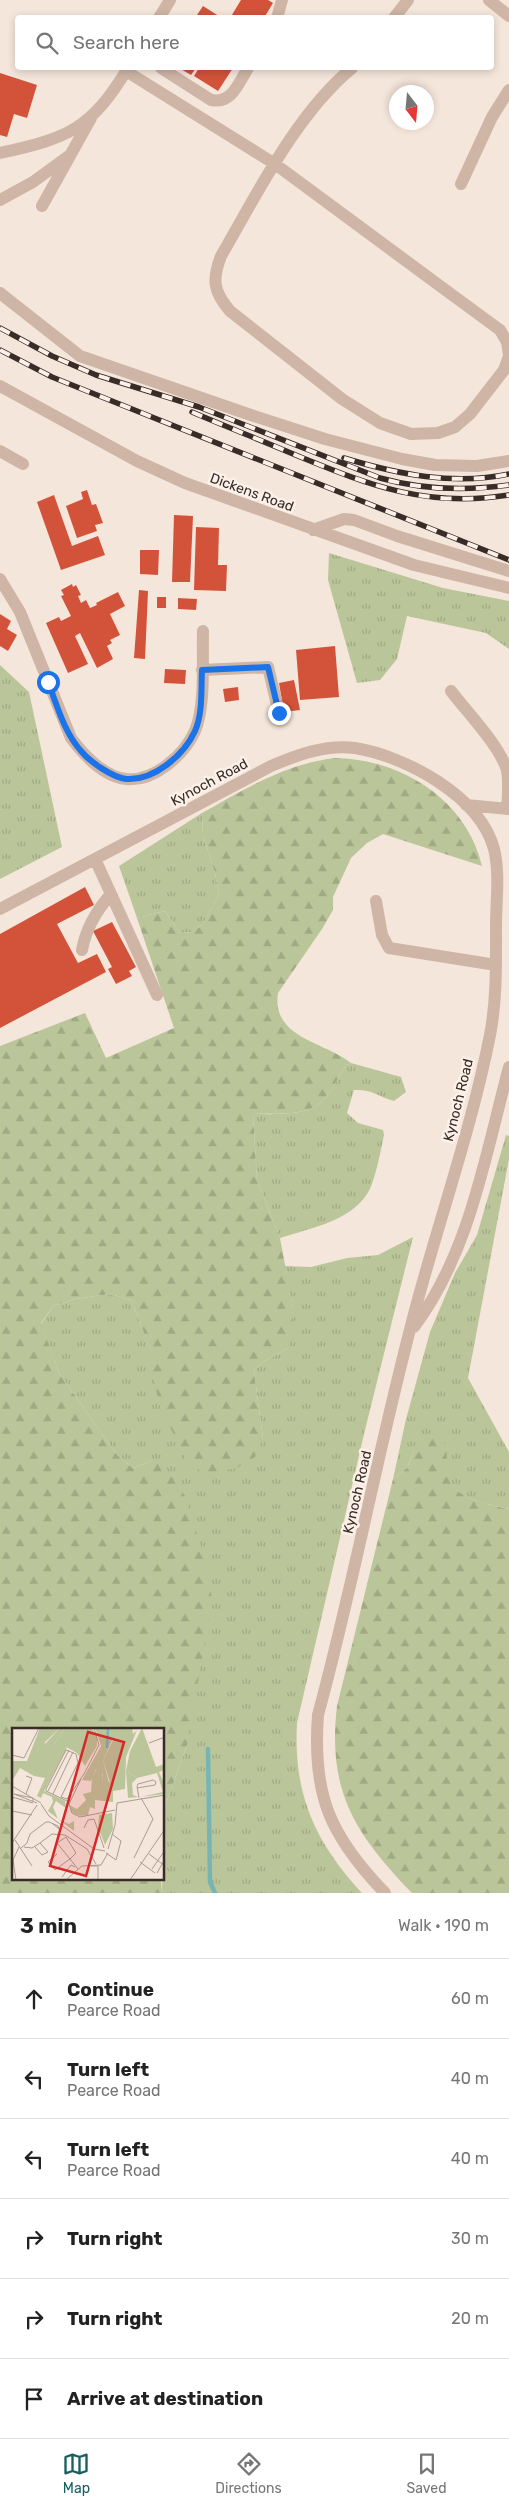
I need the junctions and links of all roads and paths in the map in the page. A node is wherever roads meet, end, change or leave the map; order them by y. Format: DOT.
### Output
graph roads {
  1 [pos="170,0"];
  2 [pos="282,0"];
  3 [pos="408,0"];
  4 [pos="490,0"];
  5 [pos="161,15"];
  6 [pos="278,15"];
  7 [pos="396,15"];
  8 [pos="509,16"];
  9 [pos="126,70"];
  10 [pos="129,70"];
  11 [pos="164,70"];
  12 [pos="247,70"];
  13 [pos="350,70"];
  14 [pos="509,90"];
  15 [pos="93,116"];
  16 [pos="74,152"];
  17 [pos="0,153"];
  18 [pos="275,164"];
  19 [pos="461,184"];
  20 [pos="0,200"];
  21 [pos="42,206"];
  22 [pos="0,293"];
  23 [pos="509,356"];
  24 [pos="0,386"];
  25 [pos="0,451"];
  26 [pos="509,461"];
  27 [pos="23,464"];
  28 [pos="313,530"];
  29 [pos="509,571"];
  30 [pos="0,579"];
  31 [pos="509,588"];
  32 [pos="203,631"];
  33 [pos="202,670"];
  34 [pos="451,691"];
  35 [pos="279,713"];
  36 [pos="466,805"];
  37 [pos="508,809"];
  38 [pos="96,859"];
  39 [pos="111,894"];
  40 [pos="376,902"];
  41 [pos="502,908"];
  42 [pos="0,909"];
  43 [pos="82,950"];
  44 [pos="496,965"];
  45 [pos="157,995"];
  46 [pos="509,1067"];
  47 [pos="410,1331"];
  48 [pos="385,1893"];
  1 -- 5 [label="street"];
  2 -- 6 [label="street"];
  3 -- 7 [label="street"];
  4 -- 8 [label="street"];
  9 -- 15 [label="street"];
  10 -- 18 [label="street"];
  11 -- 12 [label="street"];
  13 -- 18 [label="street"];
  14 -- 19 [label="street"];
  15 -- 16 [label="street"];
  15 -- 17 [label="street"];
  16 -- 20 [label="street"];
  16 -- 21 [label="street"];
  18 -- 23 [label="street"];
  18 -- 23 [label="street"];
  22 -- 26 [label="street"];
  24 -- 28 [label="street, Dickens Road"];
  25 -- 27 [label="street"];
  28 -- 29 [label="street"];
  28 -- 31 [label="street, Dickens Road"];
  30 -- 33 [label="street"];
  32 -- 33 [label="street"];
  33 -- 35 [label="street"];
  34 -- 37 [label="street"];
  36 -- 37 [label="street"];
  36 -- 38 [label="street, Kynoch Road"];
  36 -- 41 [label="street, Kynoch Road"];
  38 -- 39 [label="street"];
  38 -- 42 [label="street, Kynoch Road"];
  39 -- 43 [label="street"];
  39 -- 45 [label="street"];
  40 -- 44 [label="street"];
  41 -- 44 [label="street, Kynoch Road"];
  44 -- 47 [label="street, Kynoch Road"];
  46 -- 47 [label="street"];
  47 -- 48 [label="street, Kynoch Road"];
}
